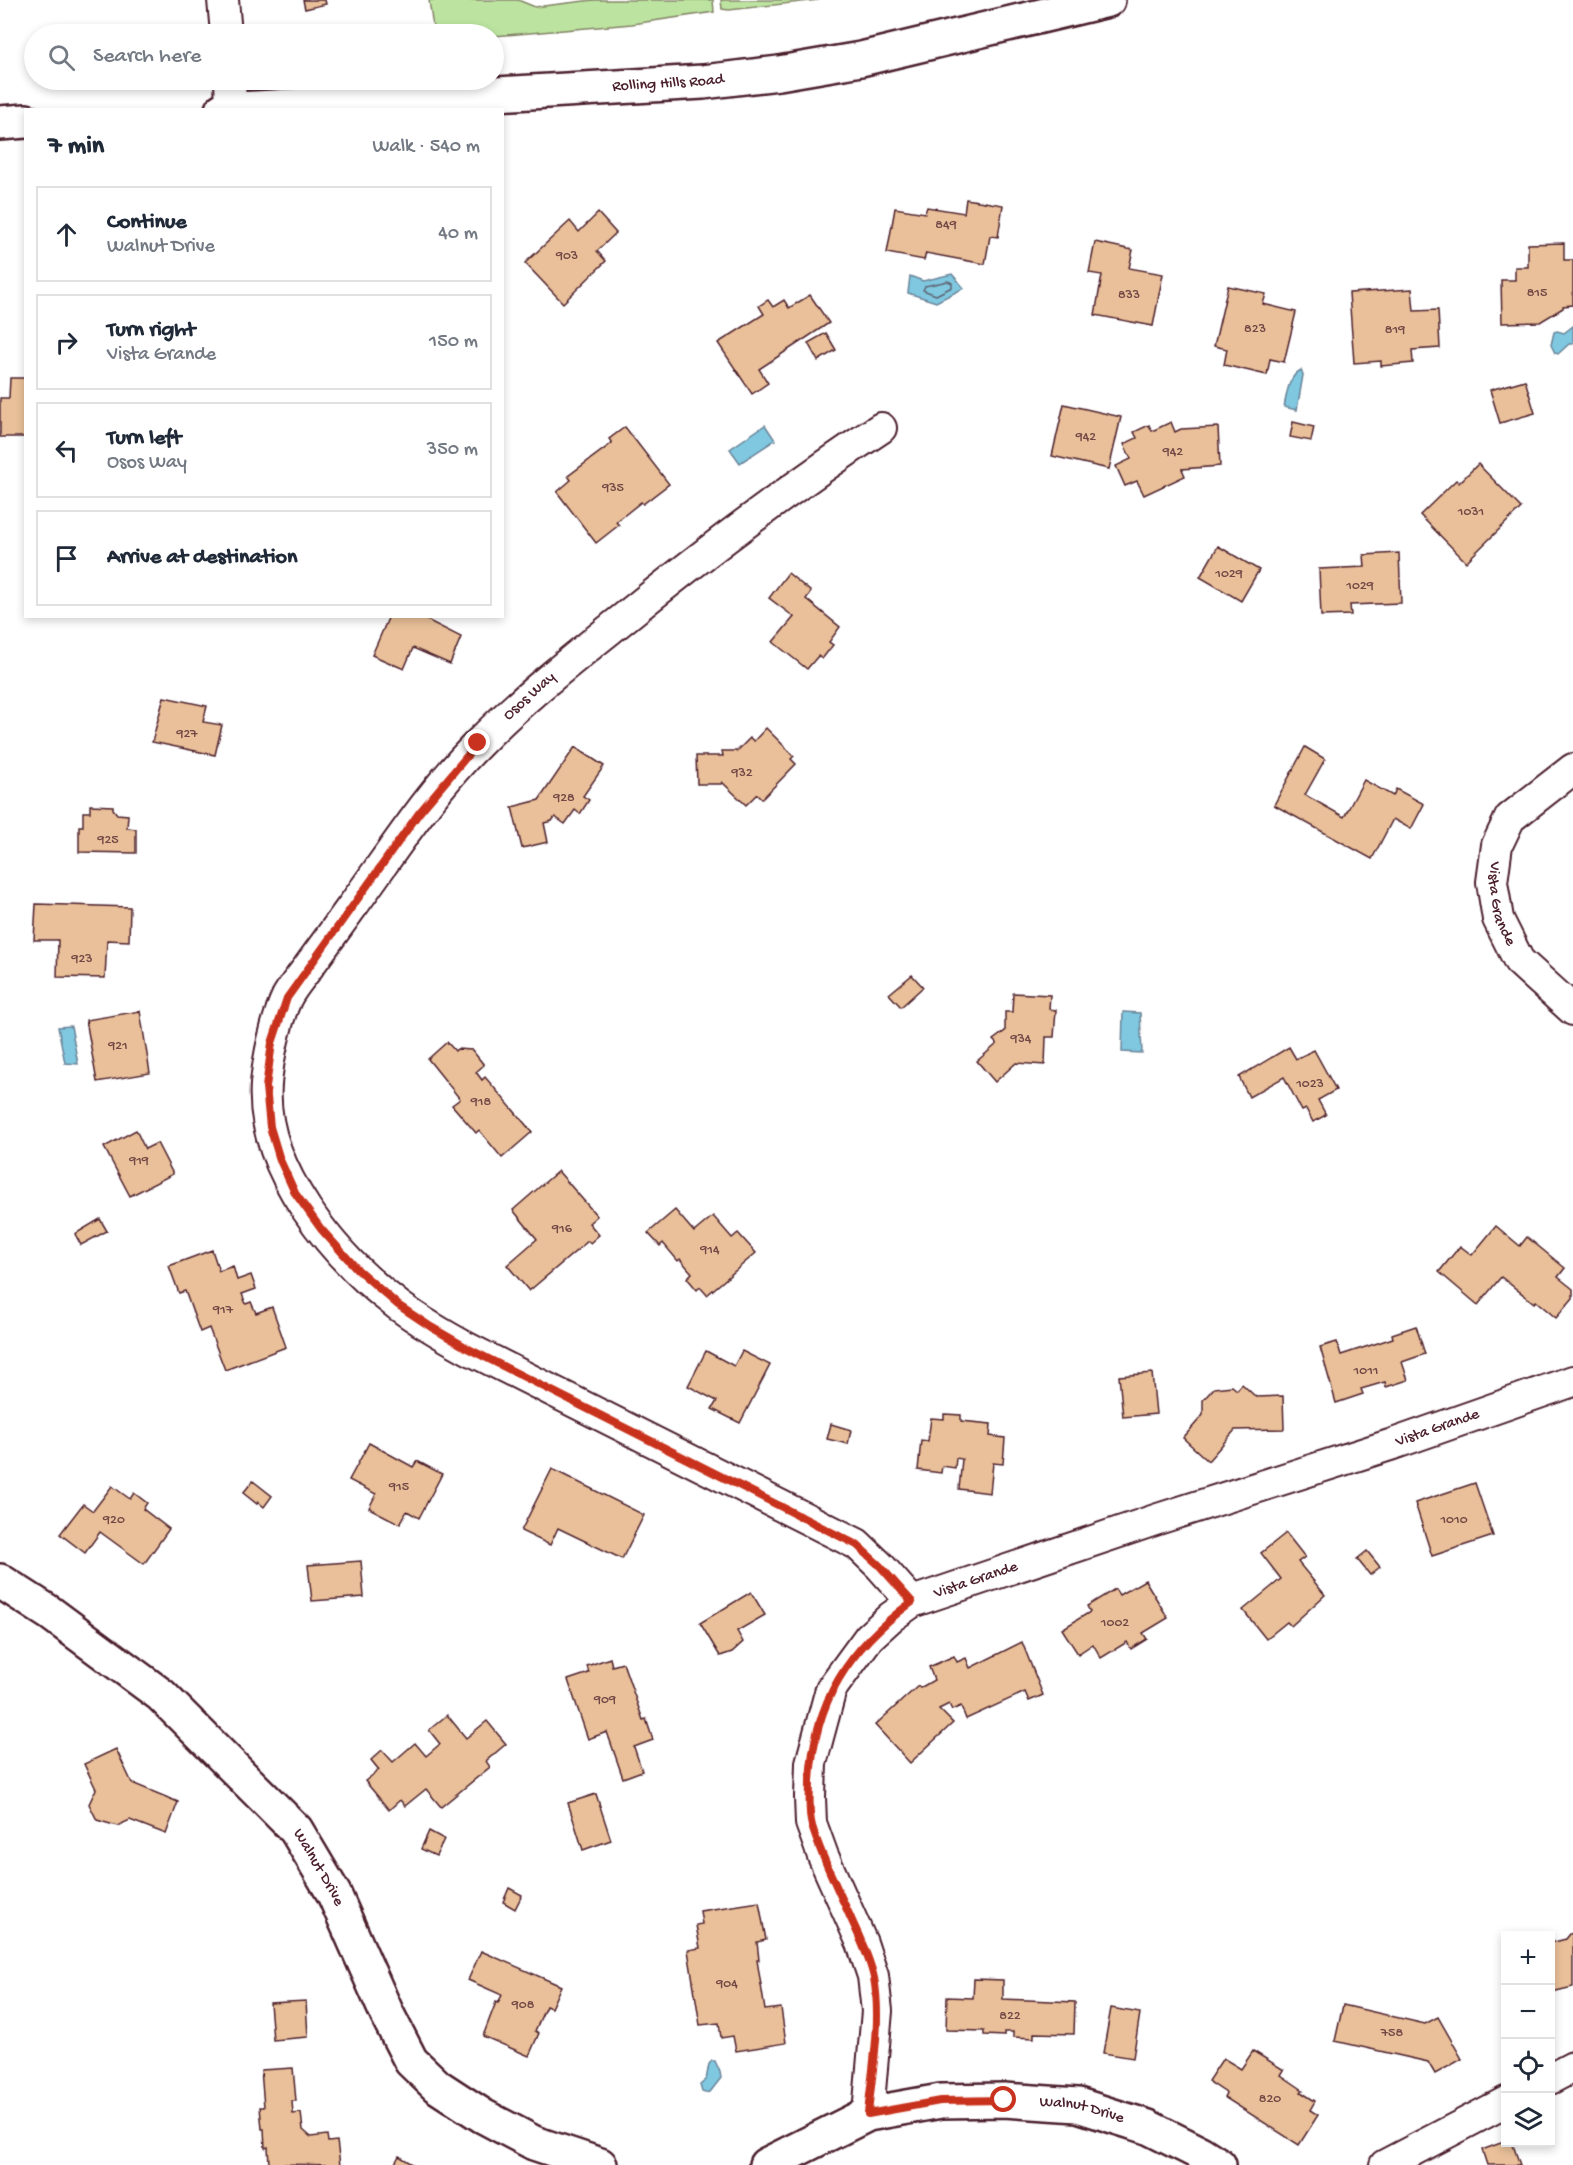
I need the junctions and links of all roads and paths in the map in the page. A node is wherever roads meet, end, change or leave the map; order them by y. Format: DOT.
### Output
graph roads {
  1 [pos="223,0"];
  2 [pos="1108,0"];
  3 [pos="225,24"];
  4 [pos="230,90"];
  5 [pos="231,108"];
  6 [pos="248,108"];
  7 [pos="24,121"];
  8 [pos="0,123"];
  9 [pos="880,428"];
  10 [pos="1573,769"];
  11 [pos="1573,1010"];
  12 [pos="1573,1381"];
  13 [pos="0,1581"];
  14 [pos="912,1602"];
  15 [pos="1573,2067"];
  16 [pos="1555,2077"];
  17 [pos="1501,2105"];
  18 [pos="868,2114"];
  19 [pos="600,2165"];
  20 [pos="766,2165"];
  21 [pos="1219,2165"];
  22 [pos="1385,2165"];
  1 -- 3 [label="street"];
  2 -- 6 [label="street, Rolling Hills Road"];
  4 -- 5 [label="street"];
  7 -- 8 [label="street"];
  9 -- 14 [label="street, Osos Way"];
  10 -- 11 [label="street, Vista Grande"];
  12 -- 14 [label="street, Vista Grande"];
  13 -- 19 [label="street, Walnut Drive"];
  14 -- 18 [label="street, Vista Grande"];
  15 -- 16 [label="street"];
  17 -- 22 [label="street"];
  18 -- 20 [label="street, Walnut Drive"];
  18 -- 21 [label="street, Walnut Drive"];
}
